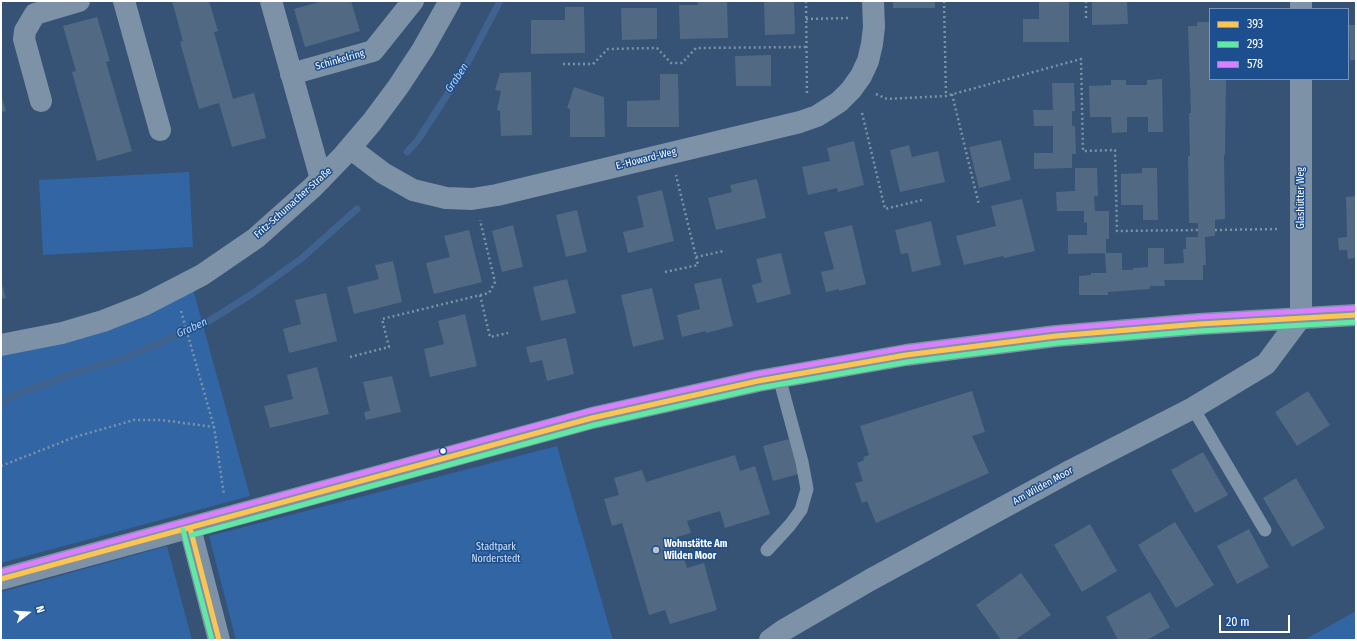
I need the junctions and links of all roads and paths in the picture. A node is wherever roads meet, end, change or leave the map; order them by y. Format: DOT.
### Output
graph roads {
  1 [pos="79,1"];
  2 [pos="124,1"];
  3 [pos="271,1"];
  4 [pos="413,1"];
  5 [pos="450,1"];
  6 [pos="806,1"];
  7 [pos="944,1"];
  8 [pos="1086,1"];
  9 [pos="33,7"];
  10 [pos="873,10"];
  11 [pos="806,19"];
  12 [pos="1086,20"];
  13 [pos="806,47"];
  14 [pos="563,64"];
  15 [pos="292,74"];
  16 [pos="1301,80"];
  17 [pos="856,84"];
  18 [pos="952,94"];
  19 [pos="946,96"];
  20 [pos="41,101"];
  21 [pos="807,119"];
  22 [pos="160,130"];
  23 [pos="350,148"];
  24 [pos="670,153"];
  25 [pos="321,179"];
  26 [pos="475,198"];
  27 [pos="922,200"];
  28 [pos="979,206"];
  29 [pos="1300,228"];
  30 [pos="1198,230"];
  31 [pos="1215,230"];
  32 [pos="724,251"];
  33 [pos="696,257"];
  34 [pos="665,272"];
  35 [pos="480,295"];
  36 [pos="1356,315"];
  37 [pos="1301,317"];
  38 [pos="184,322"];
  39 [pos="508,332"];
  40 [pos="1,344"];
  41 [pos="350,357"];
  42 [pos="779,377"];
  43 [pos="1193,408"];
  44 [pos="214,427"];
  45 [pos="1,466"];
  46 [pos="229,517"];
  47 [pos="190,528"];
  48 [pos="1265,530"];
  49 [pos="767,550"];
  50 [pos="1,579"];
  51 [pos="219,640"];
  52 [pos="770,640"];
  1 -- 9 [label="street"];
  2 -- 22 [label="street"];
  3 -- 15 [label="street"];
  4 -- 15 [label="street, Schinkelring"];
  5 -- 23 [label="street, Fritz-Schumacher-Straße"];
  6 -- 11 [label="path"];
  7 -- 19 [label="path"];
  8 -- 12 [label="path"];
  9 -- 20 [label="street"];
  10 -- 11 [label="path"];
  10 -- 17 [label="street, E.-Howard-Weg"];
  11 -- 13 [label="path"];
  13 -- 14 [label="path"];
  13 -- 21 [label="path"];
  15 -- 25 [label="street"];
  16 -- 29 [label="street, Glashütter Weg"];
  17 -- 19 [label="path"];
  17 -- 21 [label="street, E.-Howard-Weg"];
  17 -- 27 [label="path"];
  18 -- 19 [label="path"];
  18 -- 28 [label="path"];
  18 -- 30 [label="path"];
  21 -- 24 [label="street, E.-Howard-Weg"];
  23 -- 25 [label="street, Fritz-Schumacher-Straße"];
  23 -- 26 [label="street, E.-Howard-Weg"];
  24 -- 26 [label="street, E.-Howard-Weg"];
  24 -- 33 [label="path"];
  25 -- 40 [label="street, Fritz-Schumacher-Straße"];
  26 -- 35 [label="path"];
  29 -- 31 [label="path"];
  29 -- 37 [label="street, Glashütter Weg"];
  32 -- 33 [label="path"];
  33 -- 34 [label="path"];
  35 -- 39 [label="path"];
  35 -- 41 [label="path"];
  36 -- 37 [label="street"];
  37 -- 42 [label="street"];
  37 -- 43 [label="street, Am Wilden Moor"];
  38 -- 44 [label="path"];
  42 -- 46 [label="street"];
  42 -- 49 [label="lane"];
  43 -- 48 [label="lane"];
  43 -- 52 [label="street, Am Wilden Moor"];
  44 -- 45 [label="path"];
  44 -- 46 [label="path"];
  46 -- 47 [label="street"];
  47 -- 50 [label="street"];
  47 -- 51 [label="street"];
}
